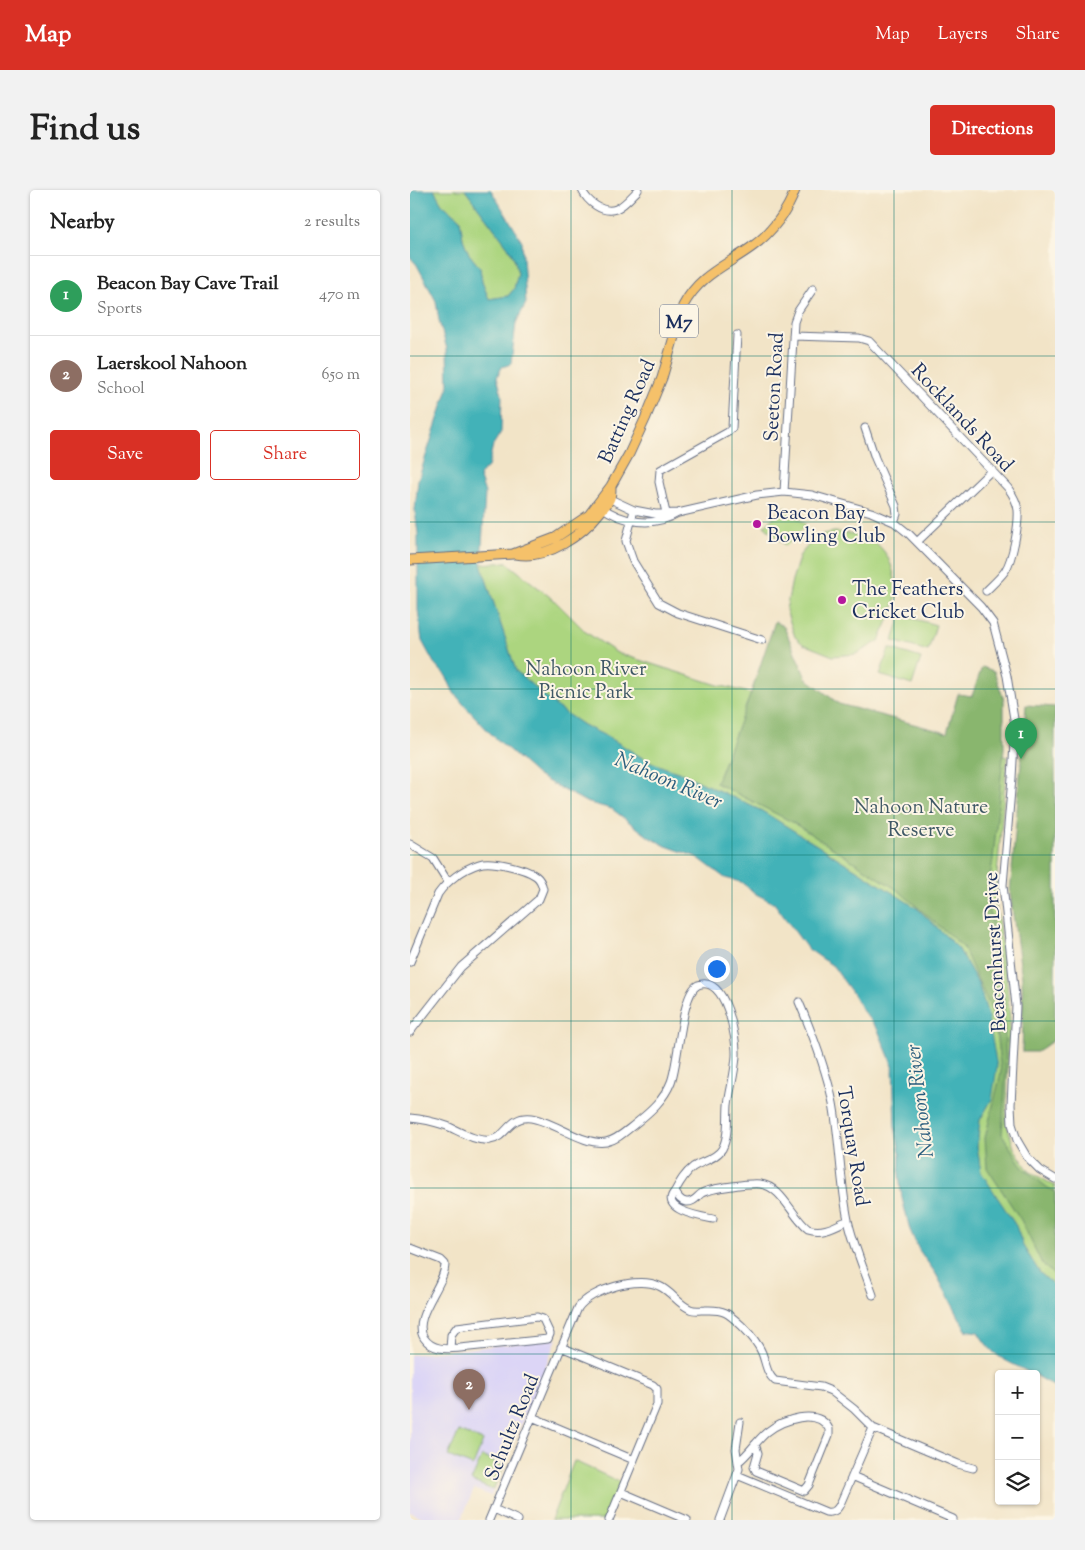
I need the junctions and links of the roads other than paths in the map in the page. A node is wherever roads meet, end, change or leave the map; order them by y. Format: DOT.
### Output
graph roads {
  1 [pos="582,190"];
  2 [pos="638,190"];
  3 [pos="795,190"];
  4 [pos="813,289"];
  5 [pos="737,335"];
  6 [pos="793,336"];
  7 [pos="865,428"];
  8 [pos="992,470"];
  9 [pos="784,492"];
  10 [pos="604,502"];
  11 [pos="634,510"];
  12 [pos="666,513"];
  13 [pos="678,513"];
  14 [pos="631,521"];
  15 [pos="894,522"];
  16 [pos="917,542"];
  17 [pos="410,560"];
  18 [pos="986,591"];
  19 [pos="762,640"];
  20 [pos="410,844"];
  21 [pos="448,882"];
  22 [pos="410,962"];
  23 [pos="799,1002"];
  24 [pos="410,1032"];
  25 [pos="410,1118"];
  26 [pos="1055,1179"];
  27 [pos="675,1191"];
  28 [pos="713,1219"];
  29 [pos="848,1220"];
  30 [pos="410,1248"];
  31 [pos="873,1295"];
  32 [pos="562,1346"];
  33 [pos="450,1349"];
  34 [pos="532,1417"];
  35 [pos="740,1422"];
  36 [pos="873,1428"];
  37 [pos="755,1444"];
  38 [pos="634,1460"];
  39 [pos="738,1462"];
  40 [pos="974,1468"];
  41 [pos="738,1475"];
  42 [pos="852,1476"];
  43 [pos="621,1492"];
  44 [pos="494,1510"];
  45 [pos="953,1519"];
  46 [pos="489,1520"];
  47 [pos="518,1520"];
  48 [pos="609,1520"];
  49 [pos="687,1520"];
  50 [pos="720,1520"];
  1 -- 2 [label="street"];
  3 -- 10 [label="main road, Batting Road / M7"];
  4 -- 6 [label="street, Seeton Road"];
  5 -- 12 [label="street"];
  6 -- 8 [label="street, Rocklands Road"];
  6 -- 9 [label="street, Seeton Road"];
  7 -- 15 [label="street"];
  8 -- 16 [label="street"];
  8 -- 18 [label="street, Rocklands Road"];
  9 -- 13 [label="street, Beaconhurst Drive"];
  9 -- 15 [label="street, Beaconhurst Drive"];
  10 -- 11 [label="street, Beaconhurst Drive"];
  10 -- 14 [label="street, Beaconhurst Drive"];
  10 -- 17 [label="main road"];
  11 -- 12 [label="street, Beaconhurst Drive"];
  11 -- 14 [label="street"];
  12 -- 13 [label="street, Beaconhurst Drive"];
  13 -- 14 [label="street, Beaconhurst Drive"];
  14 -- 19 [label="street"];
  15 -- 16 [label="street, Beaconhurst Drive"];
  16 -- 26 [label="street, Beaconhurst Drive"];
  20 -- 21 [label="street"];
  21 -- 22 [label="street"];
  21 -- 24 [label="street"];
  23 -- 29 [label="street, Torquay Road"];
  25 -- 27 [label="street"];
  27 -- 28 [label="street"];
  27 -- 29 [label="street"];
  29 -- 31 [label="street, Torquay Road"];
  30 -- 33 [label="street"];
  32 -- 34 [label="street, Schultz Road"];
  32 -- 36 [label="street, Schultz Road"];
  32 -- 38 [label="street"];
  33 -- 33 [label="street"];
  34 -- 38 [label="street"];
  34 -- 44 [label="street, Schultz Road"];
  35 -- 39 [label="street"];
  36 -- 40 [label="street"];
  36 -- 42 [label="street"];
  37 -- 37 [label="street"];
  37 -- 39 [label="street"];
  38 -- 43 [label="street"];
  39 -- 41 [label="street"];
  41 -- 42 [label="street"];
  41 -- 50 [label="street"];
  42 -- 45 [label="street"];
  43 -- 48 [label="street"];
  43 -- 49 [label="street"];
  44 -- 46 [label="street, Schultz Road"];
  44 -- 47 [label="street"];
}
